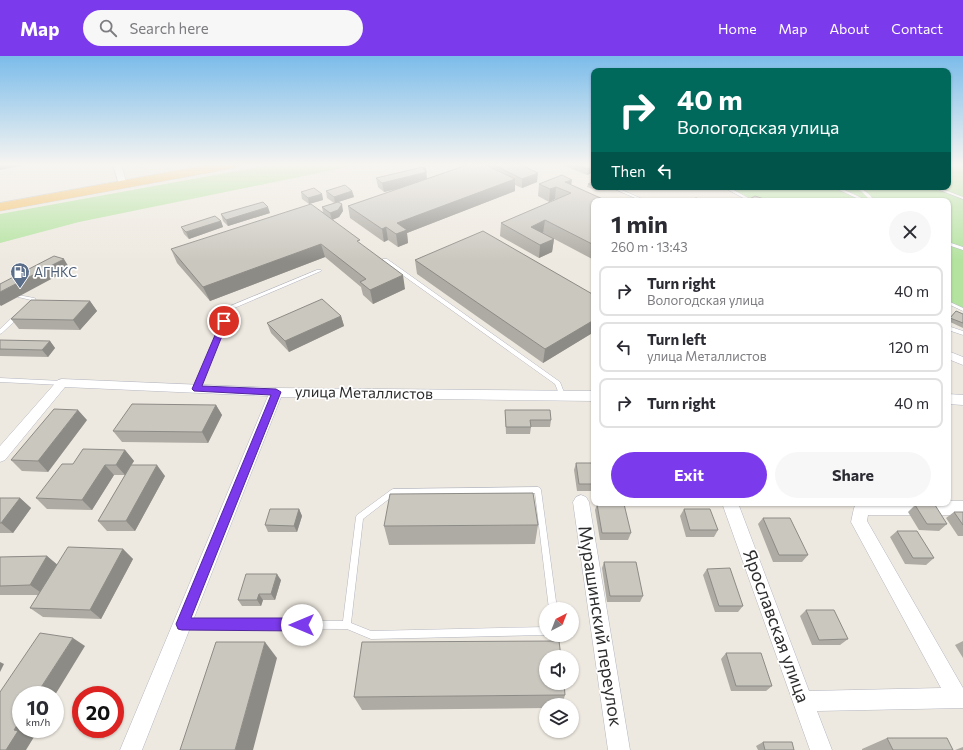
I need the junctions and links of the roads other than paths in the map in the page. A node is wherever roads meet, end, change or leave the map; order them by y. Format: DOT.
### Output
graph roads {
  1 [pos="59,196"];
  2 [pos="0,207"];
  3 [pos="951,244"];
  4 [pos="963,249"];
  5 [pos="385,260"];
  6 [pos="319,271"];
  7 [pos="20,296"];
  8 [pos="951,304"];
  9 [pos="963,310"];
  10 [pos="951,329"];
  11 [pos="0,332"];
  12 [pos="963,334"];
  13 [pos="951,356"];
  14 [pos="963,361"];
  15 [pos="0,380"];
  16 [pos="62,383"];
  17 [pos="197,389"];
  18 [pos="276,392"];
  19 [pos="562,395"];
  20 [pos="591,396"];
  21 [pos="951,399"];
  22 [pos="963,400"];
  23 [pos="0,456"];
  24 [pos="581,502"];
  25 [pos="731,506"];
  26 [pos="963,508"];
  27 [pos="552,602"];
  28 [pos="182,624"];
  29 [pos="347,625"];
  30 [pos="539,631"];
  31 [pos="960,698"];
  32 [pos="803,701"];
  33 [pos="131,750"];
  34 [pos="619,750"];
  35 [pos="821,750"];
  1 -- 2 [label="highway"];
  3 -- 4 [label="lane"];
  5 -- 19 [label="lane"];
  6 -- 17 [label="lane"];
  7 -- 11 [label="lane"];
  8 -- 9 [label="lane"];
  10 -- 12 [label="lane"];
  13 -- 14 [label="street"];
  15 -- 16 [label="lane"];
  16 -- 17 [label="street, улица Металлистов"];
  16 -- 23 [label="street"];
  17 -- 18 [label="street, улица Металлистов"];
  18 -- 19 [label="street, улица Металлистов"];
  18 -- 28 [label="street"];
  19 -- 20 [label="street, улица Металлистов"];
  21 -- 22 [label="street"];
  24 -- 34 [label="street, Мурашинский переулок"];
  25 -- 32 [label="street, Ярославская улица"];
  26 -- 31 [label="street"];
  27 -- 29 [label="lane"];
  28 -- 29 [label="lane"];
  28 -- 33 [label="street"];
  29 -- 30 [label="lane"];
  31 -- 32 [label="street"];
  32 -- 35 [label="street, Ярославская улица"];
}
